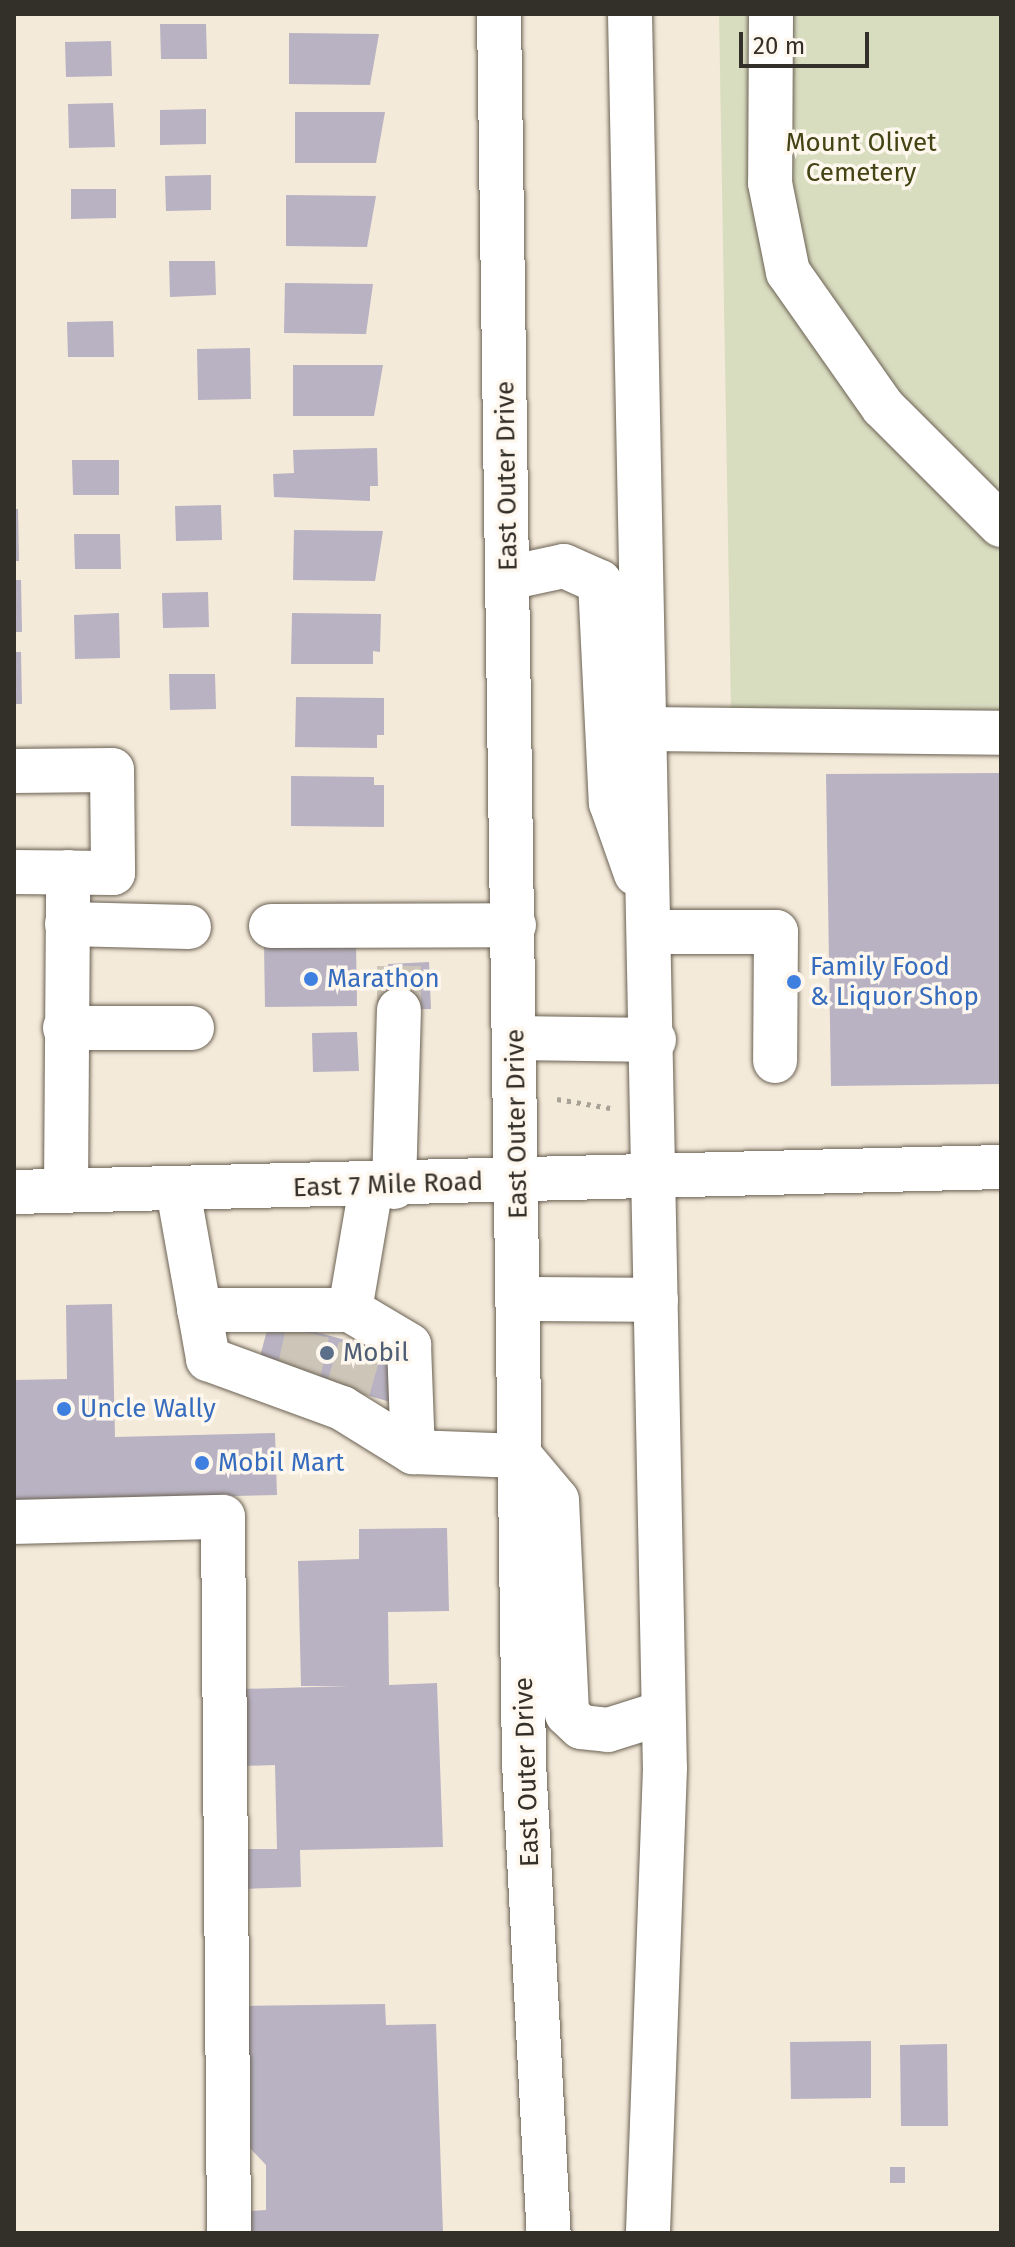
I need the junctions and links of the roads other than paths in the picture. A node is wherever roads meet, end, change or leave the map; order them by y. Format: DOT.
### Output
graph roads {
  1 [pos="499,14"];
  2 [pos="630,14"];
  3 [pos="771,14"];
  4 [pos="1001,525"];
  5 [pos="508,578"];
  6 [pos="645,729"];
  7 [pos="1001,733"];
  8 [pos="14,771"];
  9 [pos="14,872"];
  10 [pos="68,872"];
  11 [pos="650,923"];
  12 [pos="67,924"];
  13 [pos="514,925"];
  14 [pos="271,926"];
  15 [pos="189,927"];
  16 [pos="399,1010"];
  17 [pos="65,1028"];
  18 [pos="192,1028"];
  19 [pos="516,1038"];
  20 [pos="654,1040"];
  21 [pos="775,1061"];
  22 [pos="1001,1167"];
  23 [pos="654,1175"];
  24 [pos="518,1181"];
  25 [pos="383,1187"];
  26 [pos="178,1190"];
  27 [pos="66,1191"];
  28 [pos="14,1192"];
  29 [pos="518,1299"];
  30 [pos="656,1300"];
  31 [pos="199,1310"];
  32 [pos="341,1322"];
  33 [pos="413,1452"];
  34 [pos="520,1456"];
  35 [pos="14,1522"];
  36 [pos="662,1713"];
  37 [pos="229,2233"];
  38 [pos="549,2233"];
  39 [pos="648,2233"];
  1 -- 5 [label="main road, East Outer Drive"];
  2 -- 6 [label="main road"];
  3 -- 4 [label="main road"];
  5 -- 11 [label="main road"];
  5 -- 13 [label="main road, East Outer Drive"];
  6 -- 7 [label="main road"];
  6 -- 11 [label="main road"];
  8 -- 10 [label="main road"];
  9 -- 10 [label="main road"];
  10 -- 12 [label="main road"];
  11 -- 20 [label="main road"];
  11 -- 21 [label="main road"];
  12 -- 15 [label="main road"];
  12 -- 17 [label="main road"];
  13 -- 14 [label="main road"];
  13 -- 19 [label="main road, East Outer Drive"];
  16 -- 25 [label="main road"];
  17 -- 18 [label="main road"];
  17 -- 27 [label="main road"];
  19 -- 20 [label="main road"];
  19 -- 24 [label="main road, East Outer Drive"];
  20 -- 23 [label="main road"];
  22 -- 23 [label="main road, East 7 Mile Road"];
  23 -- 24 [label="main road, East 7 Mile Road"];
  23 -- 30 [label="main road"];
  24 -- 25 [label="main road, East 7 Mile Road"];
  24 -- 29 [label="main road, East Outer Drive"];
  25 -- 26 [label="main road, East 7 Mile Road"];
  25 -- 32 [label="main road"];
  26 -- 27 [label="main road, East 7 Mile Road"];
  26 -- 31 [label="main road"];
  27 -- 28 [label="main road, East 7 Mile Road"];
  29 -- 30 [label="main road"];
  29 -- 34 [label="main road, East Outer Drive"];
  30 -- 36 [label="main road"];
  31 -- 32 [label="main road"];
  31 -- 33 [label="main road"];
  32 -- 33 [label="main road"];
  33 -- 34 [label="main road"];
  34 -- 36 [label="main road"];
  34 -- 38 [label="main road, East Outer Drive"];
  35 -- 37 [label="main road"];
  36 -- 39 [label="main road"];
}
